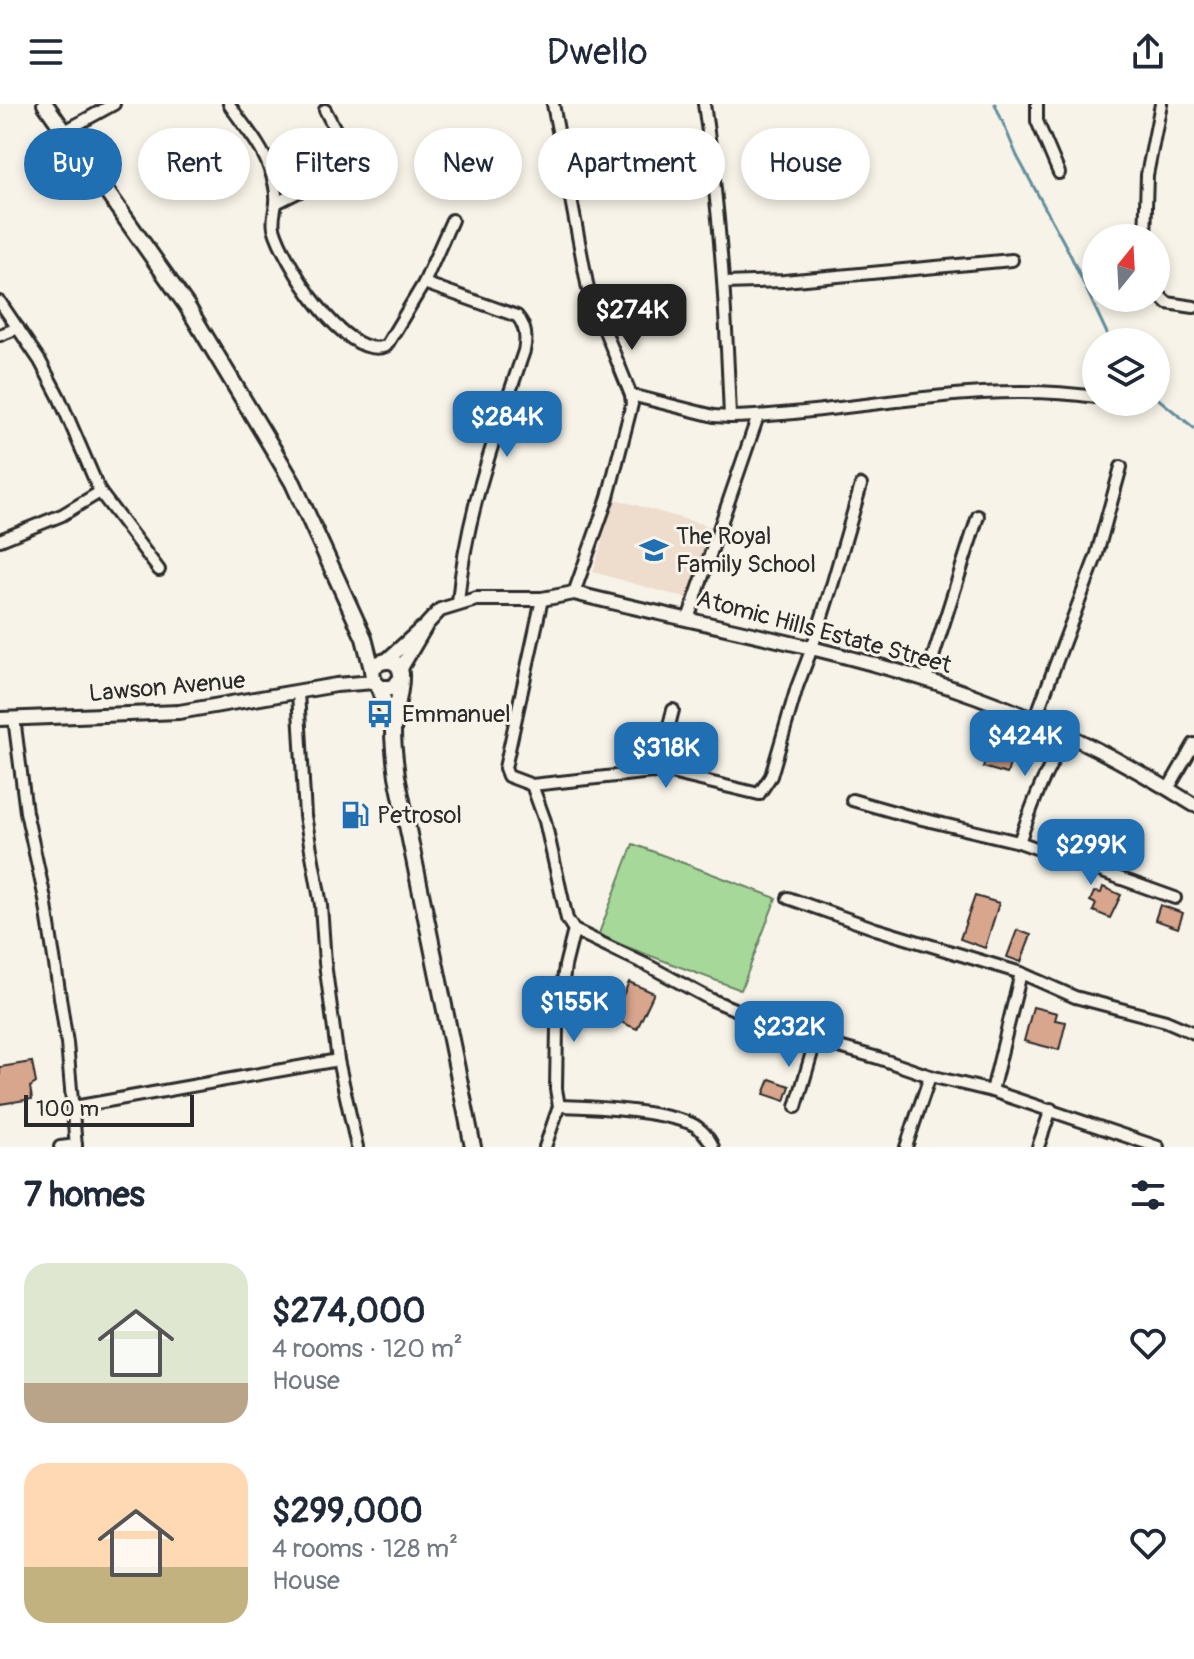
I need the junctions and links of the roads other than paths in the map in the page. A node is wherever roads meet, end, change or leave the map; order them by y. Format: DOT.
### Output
graph roads {
  1 [pos="45,104"];
  2 [pos="114,104"];
  3 [pos="229,104"];
  4 [pos="553,104"];
  5 [pos="704,104"];
  6 [pos="1037,104"];
  7 [pos="1161,104"];
  8 [pos="325,110"];
  9 [pos="63,128"];
  10 [pos="70,128"];
  11 [pos="1059,173"];
  12 [pos="113,200"];
  13 [pos="276,203"];
  14 [pos="452,220"];
  15 [pos="1145,224"];
  16 [pos="1012,260"];
  17 [pos="424,283"];
  18 [pos="725,283"];
  19 [pos="0,302"];
  20 [pos="1170,303"];
  21 [pos="1194,307"];
  22 [pos="18,328"];
  23 [pos="0,335"];
  24 [pos="631,395"];
  25 [pos="1082,395"];
  26 [pos="758,416"];
  27 [pos="730,417"];
  28 [pos="1121,467"];
  29 [pos="861,485"];
  30 [pos="100,492"];
  31 [pos="978,516"];
  32 [pos="0,540"];
  33 [pos="159,570"];
  34 [pos="574,593"];
  35 [pos="542,599"];
  36 [pos="458,603"];
  37 [pos="688,619"];
  38 [pos="427,624"];
  39 [pos="812,648"];
  40 [pos="378,672"];
  41 [pos="400,675"];
  42 [pos="926,679"];
  43 [pos="298,692"];
  44 [pos="673,710"];
  45 [pos="7,718"];
  46 [pos="1035,719"];
  47 [pos="393,727"];
  48 [pos="1070,735"];
  49 [pos="1194,744"];
  50 [pos="657,772"];
  51 [pos="532,785"];
  52 [pos="1168,789"];
  53 [pos="852,800"];
  54 [pos="1194,805"];
  55 [pos="1019,842"];
  56 [pos="788,898"];
  57 [pos="1175,898"];
  58 [pos="574,930"];
  59 [pos="1021,973"];
  60 [pos="1194,1033"];
  61 [pos="815,1042"];
  62 [pos="338,1060"];
  63 [pos="930,1076"];
  64 [pos="992,1091"];
  65 [pos="559,1106"];
  66 [pos="74,1107"];
  67 [pos="796,1107"];
  68 [pos="1051,1109"];
  69 [pos="76,1146"];
  70 [pos="1153,1146"];
  71 [pos="60,1147"];
  72 [pos="357,1147"];
  73 [pos="473,1147"];
  74 [pos="545,1147"];
  75 [pos="713,1147"];
  76 [pos="906,1147"];
  77 [pos="1038,1147"];
  1 -- 9 [label="main road"];
  2 -- 10 [label="street"];
  3 -- 13 [label="street"];
  4 -- 24 [label="street"];
  5 -- 18 [label="street"];
  6 -- 11 [label="street"];
  7 -- 15 [label="street"];
  8 -- 13 [label="street"];
  12 -- 40 [label="main road"];
  13 -- 17 [label="street"];
  14 -- 17 [label="street"];
  16 -- 18 [label="street"];
  17 -- 36 [label="street"];
  18 -- 27 [label="street"];
  19 -- 22 [label="street"];
  20 -- 21 [label="street"];
  22 -- 23 [label="street"];
  22 -- 30 [label="street"];
  24 -- 27 [label="street"];
  24 -- 34 [label="street"];
  25 -- 26 [label="street"];
  26 -- 27 [label="street"];
  26 -- 37 [label="street"];
  28 -- 46 [label="street"];
  29 -- 39 [label="street"];
  30 -- 32 [label="street"];
  30 -- 33 [label="street"];
  31 -- 42 [label="street"];
  34 -- 35 [label="street, Atomic Hills Estate Street"];
  34 -- 37 [label="street, Atomic Hills Estate Street"];
  35 -- 36 [label="street, Atomic Hills Estate Street"];
  35 -- 51 [label="street"];
  36 -- 38 [label="street, Atomic Hills Estate Street"];
  37 -- 39 [label="street, Atomic Hills Estate Street"];
  38 -- 40 [label="street, Atomic Hills Estate Street"];
  38 -- 41 [label="street, Atomic Hills Estate Street"];
  39 -- 42 [label="street, Atomic Hills Estate Street"];
  39 -- 50 [label="street"];
  40 -- 41 [label="main road"];
  40 -- 41 [label="main road"];
  40 -- 43 [label="street, Lawson Avenue"];
  40 -- 47 [label="main road, Atomic Hills Estate Street"];
  41 -- 47 [label="main road, Atomic Hills Estate Street"];
  42 -- 46 [label="street, Atomic Hills Estate Street"];
  43 -- 45 [label="street, Lawson Avenue"];
  43 -- 62 [label="street"];
  44 -- 50 [label="street"];
  45 -- 66 [label="street"];
  46 -- 48 [label="street, Atomic Hills Estate Street"];
  47 -- 73 [label="main road, Atomic Hills Estate Street"];
  48 -- 52 [label="street, Atomic Hills Estate Street"];
  48 -- 55 [label="street"];
  49 -- 52 [label="street"];
  50 -- 51 [label="street"];
  51 -- 58 [label="street"];
  52 -- 54 [label="street, Atomic Hills Estate Street"];
  53 -- 55 [label="street"];
  55 -- 57 [label="street"];
  56 -- 59 [label="street"];
  58 -- 61 [label="street"];
  58 -- 65 [label="street"];
  59 -- 60 [label="street"];
  59 -- 64 [label="street"];
  61 -- 63 [label="street"];
  61 -- 67 [label="street"];
  62 -- 66 [label="street"];
  62 -- 72 [label="street"];
  63 -- 64 [label="street"];
  63 -- 76 [label="street"];
  64 -- 68 [label="street"];
  65 -- 74 [label="street"];
  65 -- 75 [label="street"];
  66 -- 69 [label="street"];
  68 -- 70 [label="street"];
  68 -- 77 [label="street"];
  69 -- 71 [label="street"];
}
